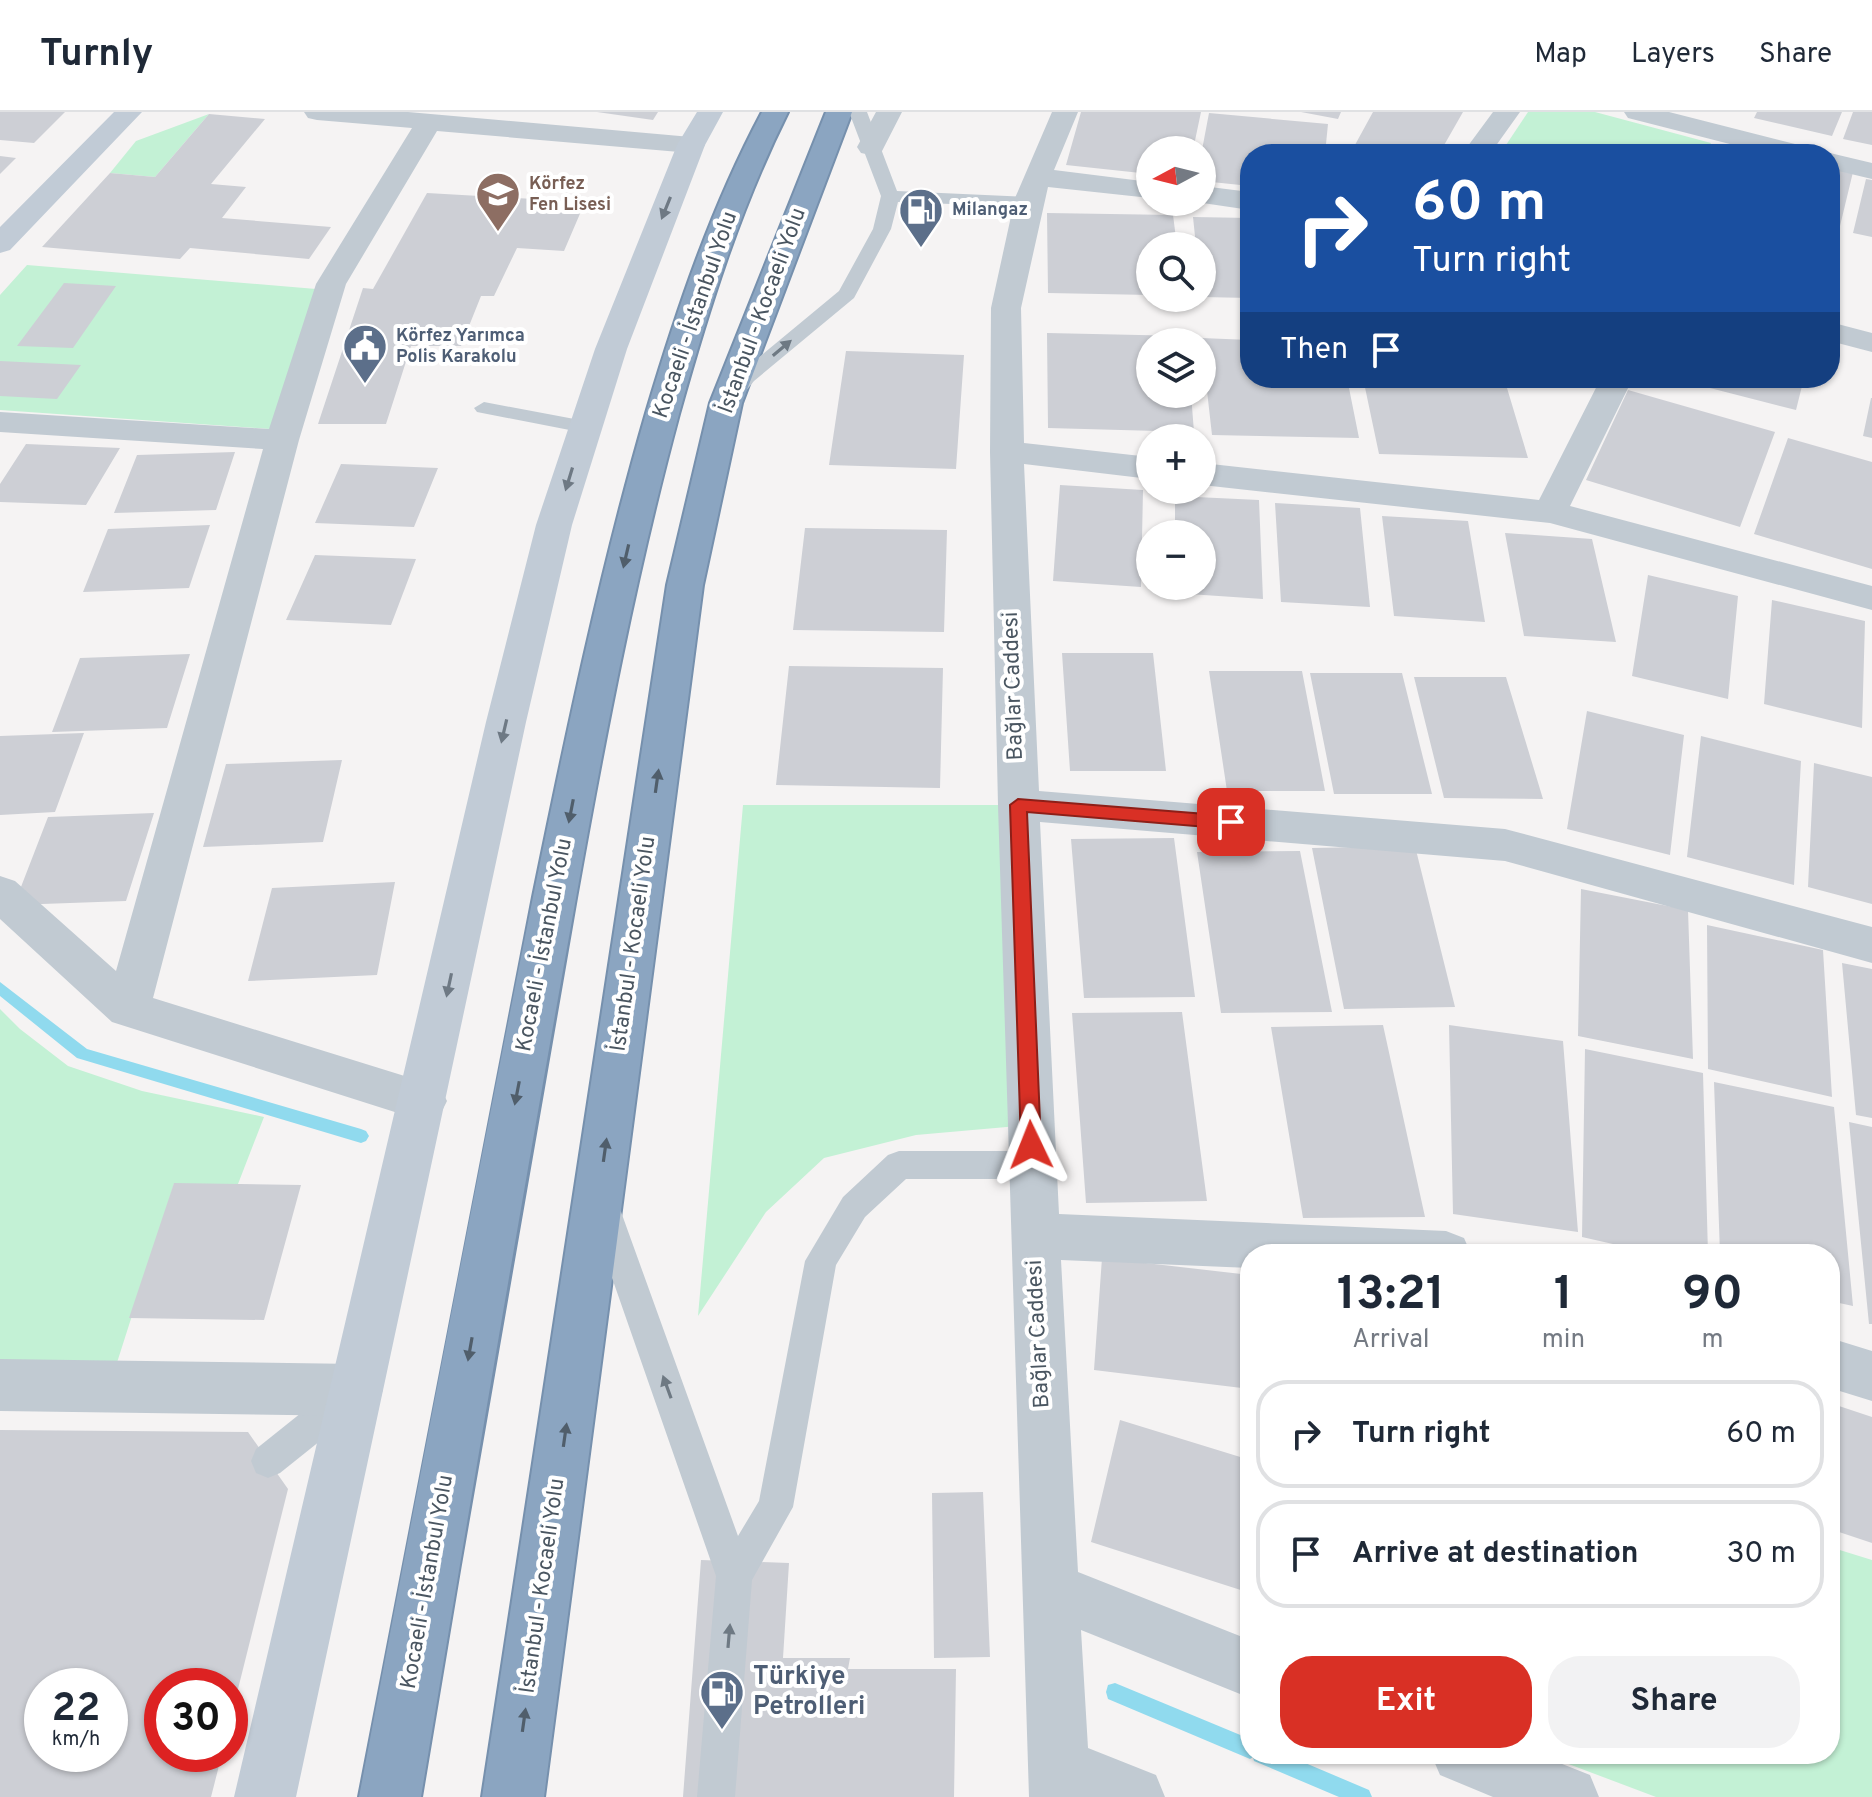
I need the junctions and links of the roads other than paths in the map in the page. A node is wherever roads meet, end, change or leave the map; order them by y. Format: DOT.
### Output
graph roads {
  1 [pos="129,112"];
  2 [pos="317,112"];
  3 [pos="775,112"];
  4 [pos="839,112"];
  5 [pos="858,112"];
  6 [pos="889,112"];
  7 [pos="1065,112"];
  8 [pos="1507,112"];
  9 [pos="1637,112"];
  10 [pos="1742,112"];
  11 [pos="539,121"];
  12 [pos="429,122"];
  13 [pos="700,129"];
  14 [pos="1483,144"];
  15 [pos="1723,144"];
  16 [pos="1729,144"];
  17 [pos="871,147"];
  18 [pos="1840,163"];
  19 [pos="1872,171"];
  20 [pos="1033,190"];
  21 [pos="1136,190"];
  22 [pos="890,196"];
  23 [pos="1216,197"];
  24 [pos="1240,200"];
  25 [pos="0,244"];
  26 [pos="1840,334"];
  27 [pos="1872,343"];
  28 [pos="1612,388"];
  29 [pos="726,403"];
  30 [pos="484,408"];
  31 [pos="0,422"];
  32 [pos="585,427"];
  33 [pos="282,440"];
  34 [pos="1007,452"];
  35 [pos="1136,466"];
  36 [pos="1216,476"];
  37 [pos="1550,512"];
  38 [pos="1872,598"];
  39 [pos="1018,805"];
  40 [pos="0,893"];
  41 [pos="1872,945"];
  42 [pos="128,1009"];
  43 [pos="423,1101"];
  44 [pos="1032,1165"];
  45 [pos="599,1195"];
  46 [pos="1034,1236"];
  47 [pos="1240,1245"];
  48 [pos="1840,1366"];
  49 [pos="1872,1376"];
  50 [pos="0,1385"];
  51 [pos="357,1390"];
  52 [pos="268,1461"];
  53 [pos="734,1576"];
  54 [pos="1052,1590"];
  55 [pos="1240,1665"];
  56 [pos="1486,1764"];
  57 [pos="1060,1782"];
  58 [pos="265,1797"];
  59 [pos="390,1797"];
  60 [pos="513,1797"];
  61 [pos="716,1797"];
  62 [pos="1134,1797"];
  63 [pos="1568,1797"];
  1 -- 25 [label="main road"];
  2 -- 12 [label="street"];
  3 -- 59 [label="highway, Kocaeli - İstanbul Yolu, one-way"];
  4 -- 29 [label="highway, İstanbul - Kocaeli Yolu"];
  5 -- 17 [label="lane"];
  6 -- 17 [label="street"];
  7 -- 20 [label="street, Bağlar Caddesi"];
  8 -- 14 [label="street"];
  9 -- 15 [label="street"];
  10 -- 16 [label="street"];
  11 -- 12 [label="street"];
  11 -- 13 [label="street"];
  12 -- 33 [label="street"];
  13 -- 32 [label="main road, one-way"];
  17 -- 22 [label="lane"];
  18 -- 19 [label="street"];
  20 -- 21 [label="street"];
  20 -- 22 [label="lane"];
  20 -- 34 [label="street, Bağlar Caddesi"];
  29 -- 22 [label="lane, one-way"];
  23 -- 24 [label="street"];
  26 -- 27 [label="street"];
  28 -- 37 [label="street"];
  45 -- 29 [label="highway, İstanbul - Kocaeli Yolu, one-way"];
  30 -- 32 [label="lane"];
  31 -- 33 [label="street"];
  32 -- 43 [label="main road, one-way"];
  33 -- 42 [label="street"];
  34 -- 35 [label="street"];
  34 -- 39 [label="street, Bağlar Caddesi"];
  36 -- 37 [label="street"];
  37 -- 38 [label="street"];
  39 -- 41 [label="street"];
  39 -- 44 [label="street, Bağlar Caddesi"];
  40 -- 42 [label="street"];
  42 -- 43 [label="street"];
  43 -- 51 [label="main road"];
  44 -- 46 [label="street, Bağlar Caddesi"];
  44 -- 53 [label="lane"];
  53 -- 45 [label="lane, one-way"];
  60 -- 45 [label="highway, İstanbul - Kocaeli Yolu, one-way"];
  46 -- 47 [label="street"];
  46 -- 54 [label="street, Bağlar Caddesi"];
  48 -- 49 [label="street"];
  50 -- 51 [label="street"];
  51 -- 52 [label="lane"];
  51 -- 58 [label="main road"];
  61 -- 53 [label="lane, one-way"];
  54 -- 55 [label="street"];
  54 -- 57 [label="street, Bağlar Caddesi"];
  56 -- 63 [label="street"];
  57 -- 62 [label="street"];
}
